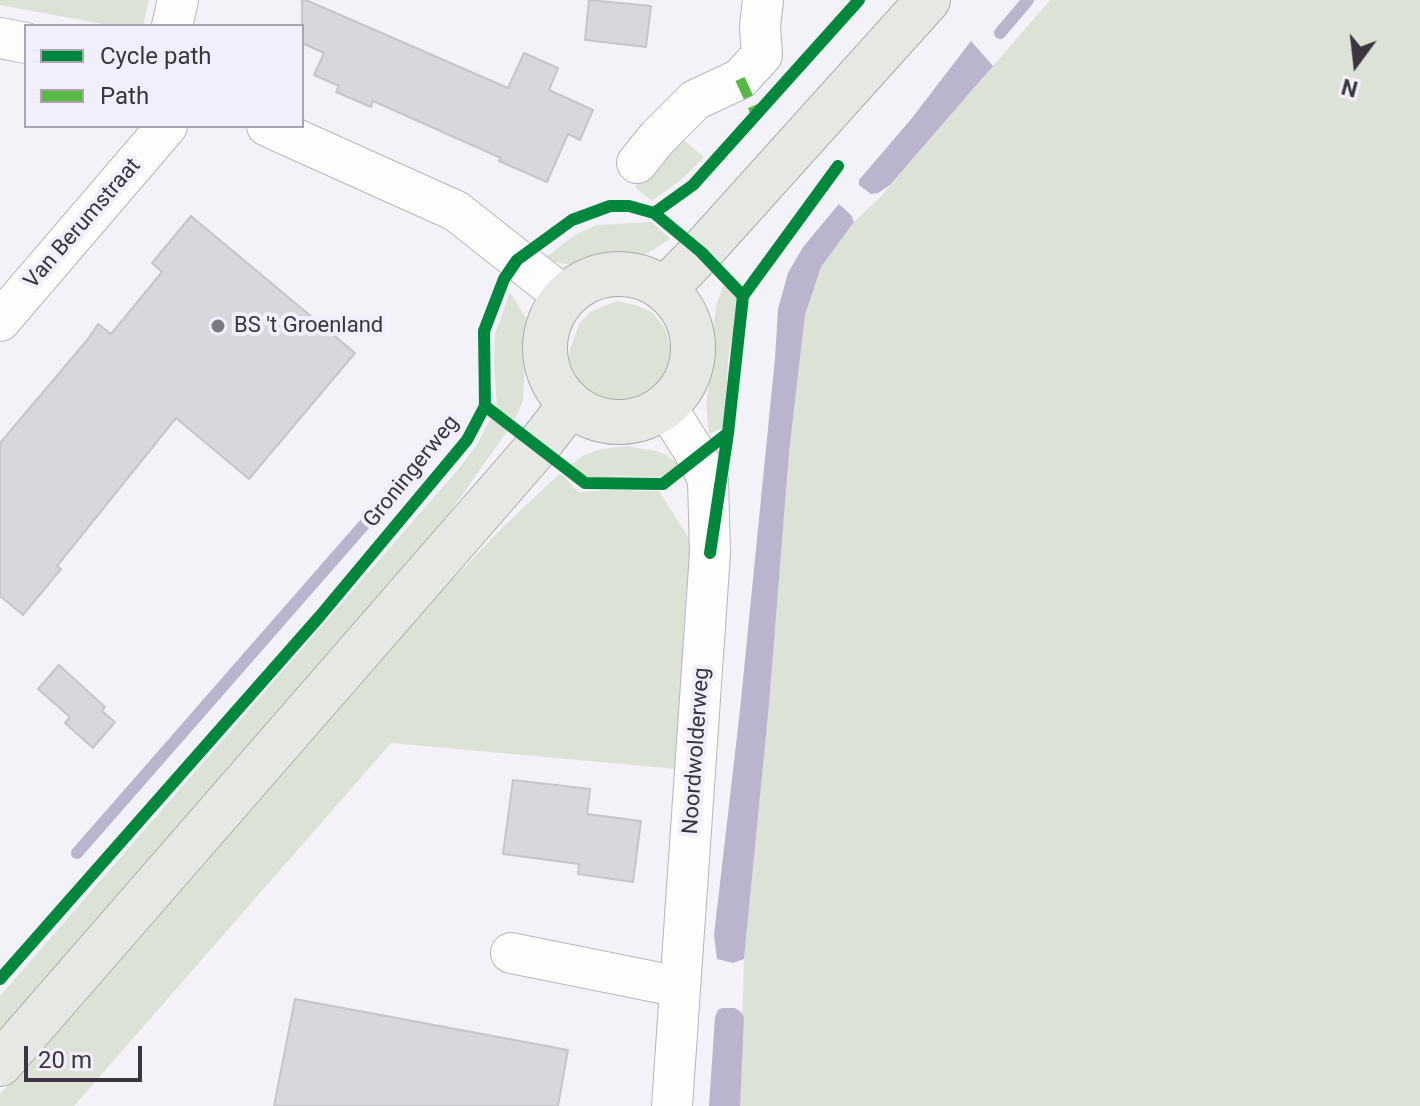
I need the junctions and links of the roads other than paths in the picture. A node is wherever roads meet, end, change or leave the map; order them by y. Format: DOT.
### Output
graph roads {
  1 [pos="178,0"];
  2 [pos="763,0"];
  3 [pos="928,0"];
  4 [pos="172,24"];
  5 [pos="0,38"];
  6 [pos="24,43"];
  7 [pos="165,128"];
  8 [pos="271,128"];
  9 [pos="637,163"];
  10 [pos="665,289"];
  11 [pos="565,297"];
  12 [pos="0,321"];
  13 [pos="570,405"];
  14 [pos="664,409"];
  15 [pos="511,953"];
  16 [pos="680,987"];
  17 [pos="0,1064"];
  18 [pos="672,1106"];
  1 -- 4 [label="street"];
  2 -- 9 [label="street"];
  3 -- 10 [label="main road"];
  5 -- 6 [label="street"];
  7 -- 12 [label="street, Van Berumstraat"];
  8 -- 11 [label="street"];
  10 -- 11 [label="main road"];
  10 -- 14 [label="main road"];
  11 -- 13 [label="main road"];
  13 -- 14 [label="main road"];
  13 -- 17 [label="main road"];
  14 -- 16 [label="street, Noordwolderweg"];
  15 -- 16 [label="street"];
  16 -- 18 [label="street, Noordwolderweg"];
}
